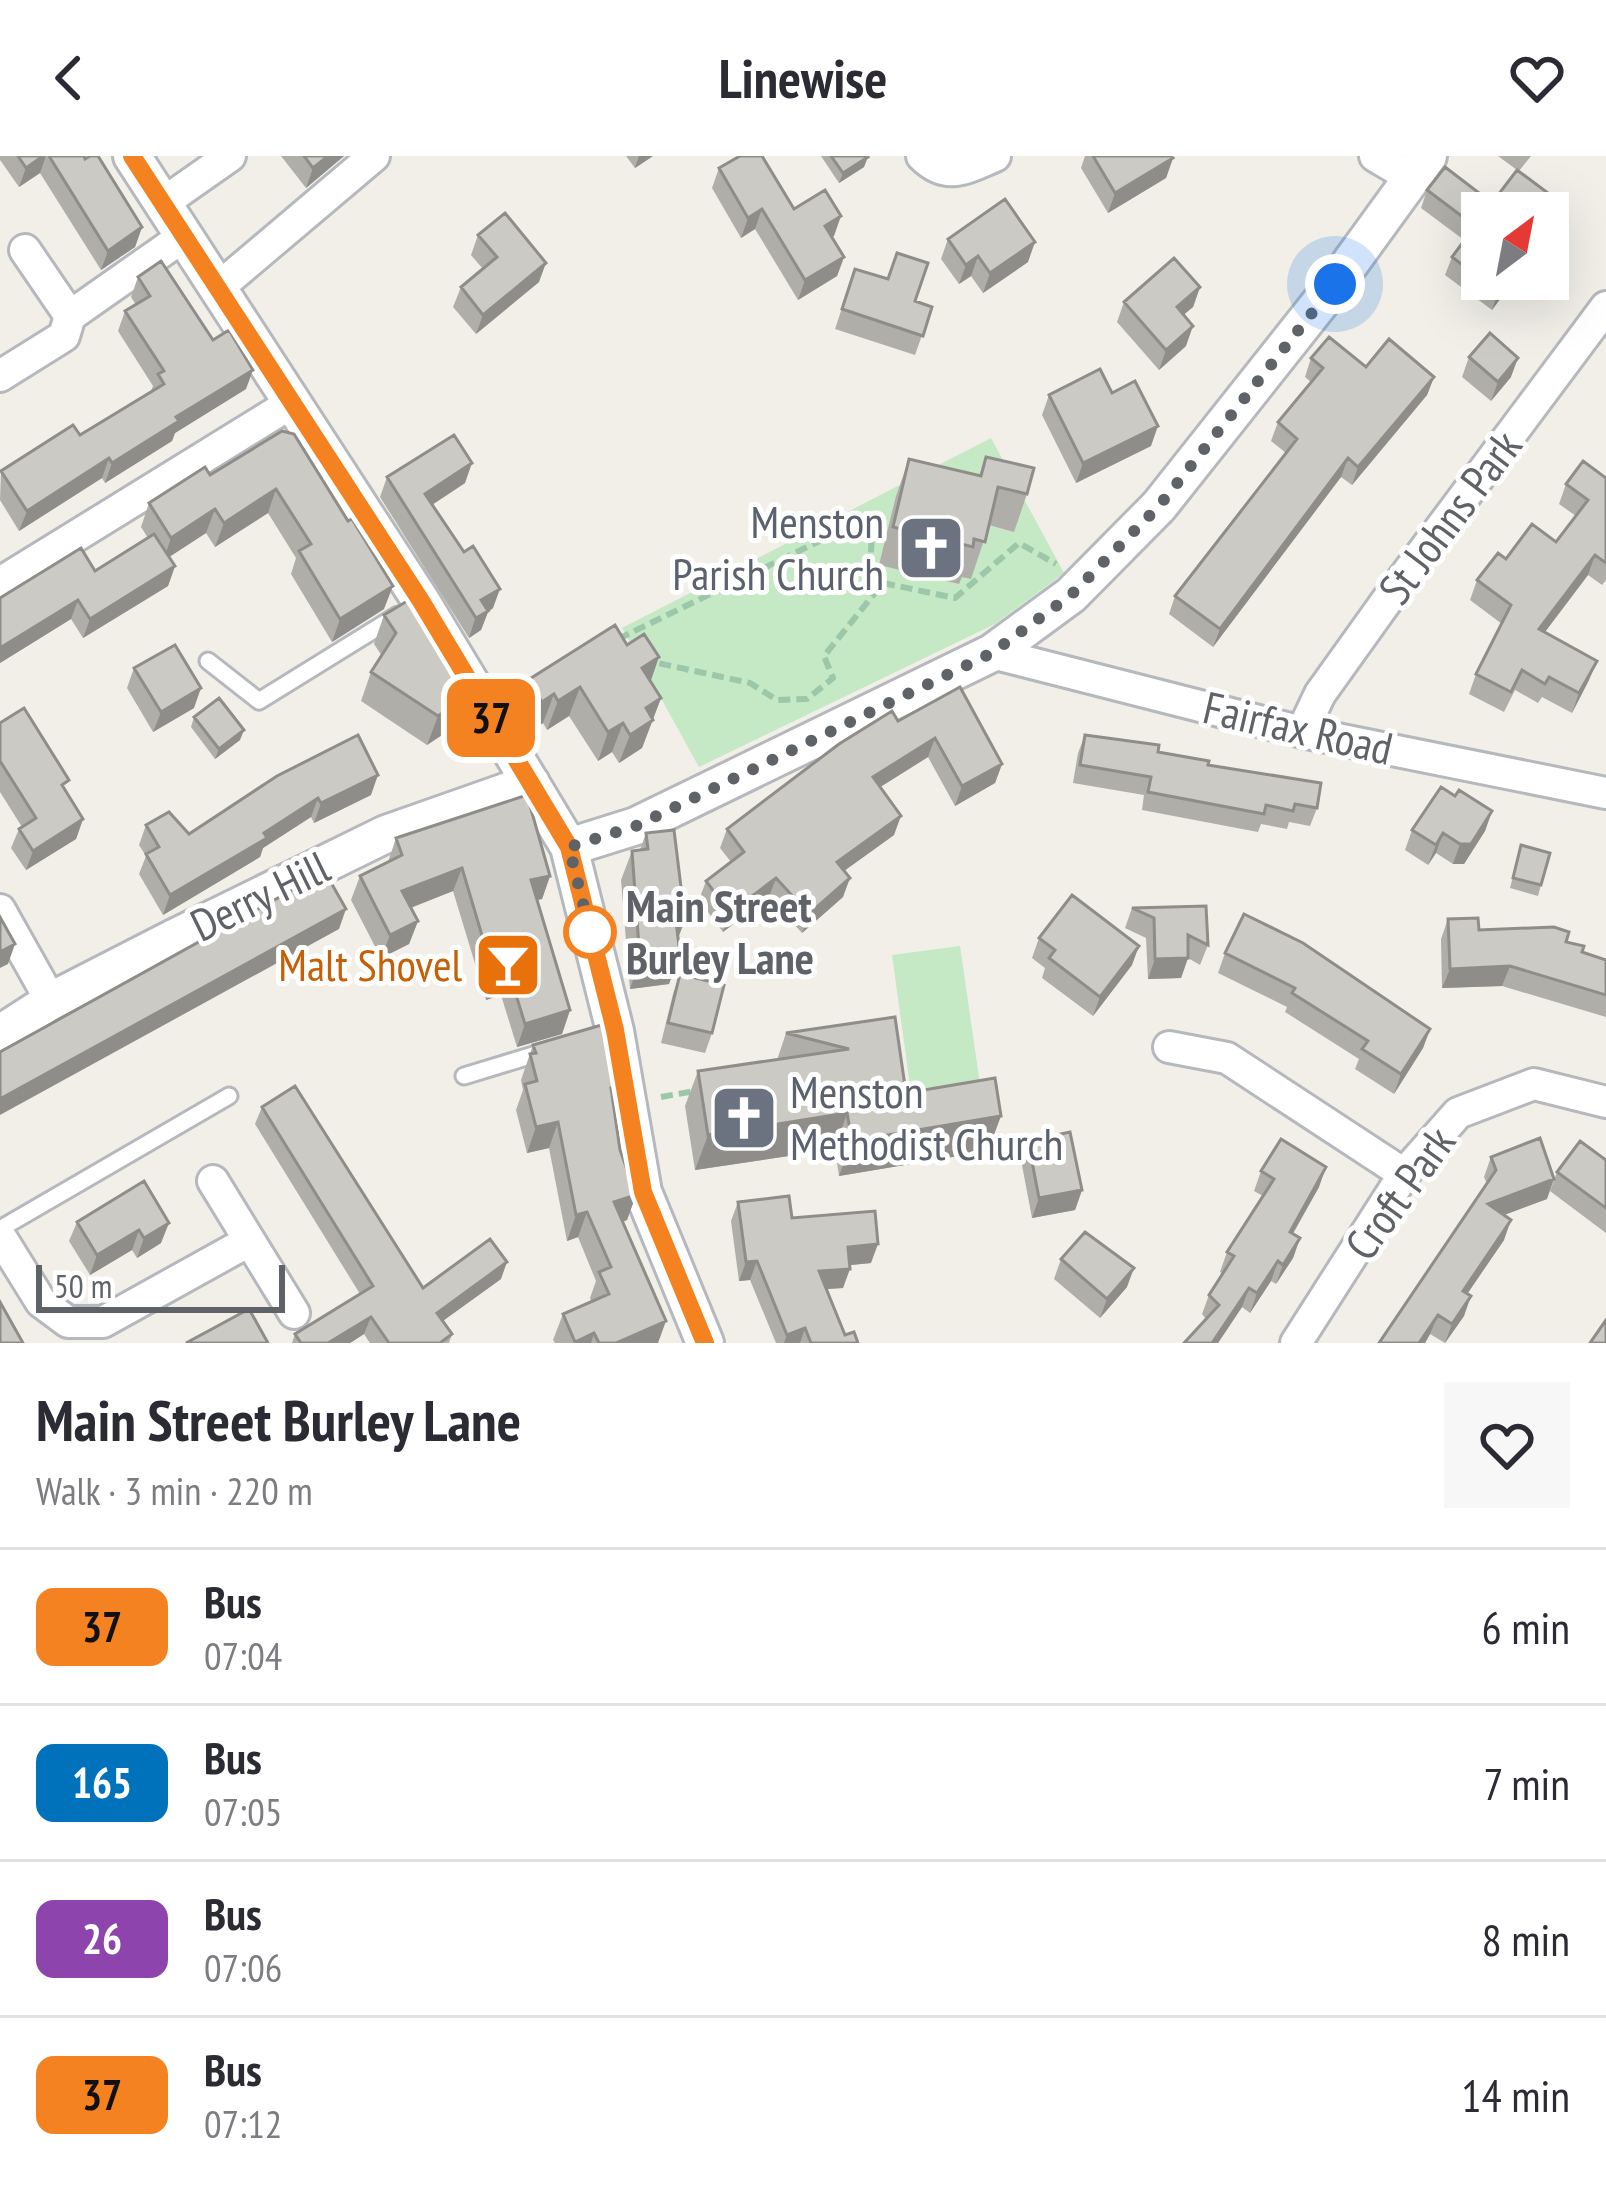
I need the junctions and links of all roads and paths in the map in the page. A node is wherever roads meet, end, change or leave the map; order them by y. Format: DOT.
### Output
graph roads {
  1 [pos="132,156"];
  2 [pos="230,156"];
  3 [pos="374,156"];
  4 [pos="922,156"];
  5 [pos="995,156"];
  6 [pos="1375,156"];
  7 [pos="1421,168"];
  8 [pos="163,203"];
  9 [pos="184,236"];
  10 [pos="25,250"];
  11 [pos="218,288"];
  12 [pos="1606,307"];
  13 [pos="70,316"];
  14 [pos="0,376"];
  15 [pos="292,402"];
  16 [pos="1085,580"];
  17 [pos="0,583"];
  18 [pos="883,584"];
  19 [pos="421,601"];
  20 [pos="617,639"];
  21 [pos="992,653"];
  22 [pos="640,659"];
  23 [pos="208,662"];
  24 [pos="1302,732"];
  25 [pos="531,783"];
  26 [pos="1606,793"];
  27 [pos="569,847"];
  28 [pos="0,910"];
  29 [pos="51,1001"];
  30 [pos="0,1034"];
  31 [pos="569,1044"];
  32 [pos="1169,1047"];
  33 [pos="464,1076"];
  34 [pos="712,1089"];
  35 [pos="229,1096"];
  36 [pos="627,1102"];
  37 [pos="1606,1102"];
  38 [pos="1404,1174"];
  39 [pos="213,1180"];
  40 [pos="0,1232"];
  41 [pos="249,1241"];
  42 [pos="294,1313"];
  43 [pos="705,1343"];
  44 [pos="1296,1343"];
  1 -- 8 [label="street"];
  2 -- 8 [label="street"];
  3 -- 11 [label="street"];
  4 -- 5 [label="street"];
  6 -- 7 [label="street"];
  7 -- 16 [label="street"];
  8 -- 9 [label="street"];
  9 -- 11 [label="street"];
  9 -- 13 [label="street"];
  10 -- 13 [label="street"];
  11 -- 15 [label="street"];
  12 -- 24 [label="street, St Johns Park"];
  13 -- 14 [label="street"];
  15 -- 17 [label="street"];
  15 -- 19 [label="street"];
  16 -- 18 [label="path"];
  16 -- 21 [label="street"];
  18 -- 20 [label="path"];
  18 -- 22 [label="path"];
  19 -- 23 [label="lane"];
  19 -- 25 [label="street"];
  21 -- 24 [label="street, Fairfax Road"];
  21 -- 27 [label="street"];
  24 -- 26 [label="street, Fairfax Road"];
  25 -- 27 [label="street"];
  25 -- 29 [label="street, Derry Hill"];
  27 -- 36 [label="street"];
  28 -- 29 [label="street"];
  29 -- 30 [label="street, Derry Hill"];
  31 -- 33 [label="lane"];
  32 -- 38 [label="street"];
  34 -- 36 [label="path"];
  35 -- 40 [label="lane"];
  36 -- 43 [label="street"];
  37 -- 38 [label="street, Croft Park"];
  38 -- 44 [label="street, Croft Park"];
  39 -- 41 [label="street"];
  40 -- 41 [label="street"];
  41 -- 42 [label="street"];
}
